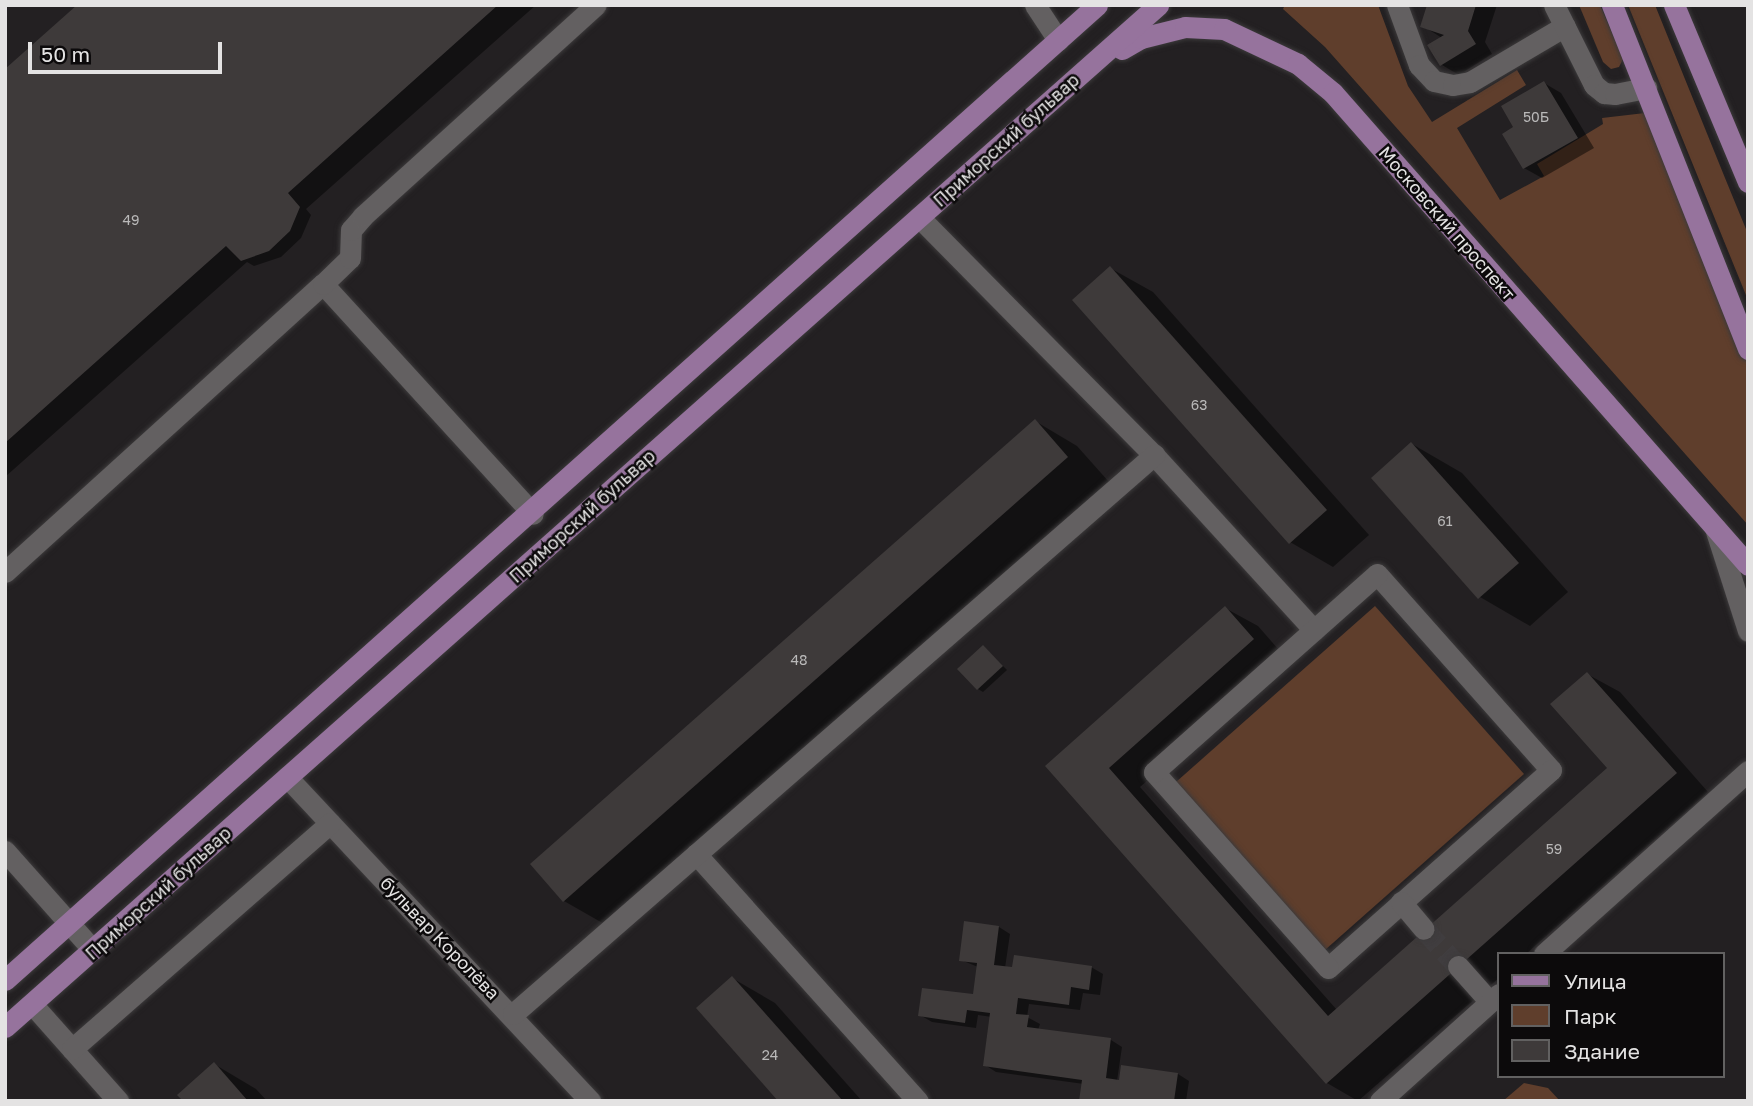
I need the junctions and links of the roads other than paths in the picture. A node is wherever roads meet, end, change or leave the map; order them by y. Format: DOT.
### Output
graph roads {
  1 [pos="596,5"];
  2 [pos="1035,5"];
  3 [pos="1097,5"];
  4 [pos="1158,5"];
  5 [pos="1397,5"];
  6 [pos="1554,5"];
  7 [pos="1612,5"];
  8 [pos="1674,5"];
  9 [pos="1565,26"];
  10 [pos="1058,40"];
  11 [pos="1081,74"];
  12 [pos="1646,88"];
  13 [pos="1748,182"];
  14 [pos="919,217"];
  15 [pos="323,285"];
  16 [pos="1748,349"];
  17 [pos="1154,455"];
  18 [pos="533,514"];
  19 [pos="1715,528"];
  20 [pos="1748,565"];
  21 [pos="5,572"];
  22 [pos="1314,629"];
  23 [pos="1748,631"];
  24 [pos="1748,771"];
  25 [pos="287,777"];
  26 [pos="330,822"];
  27 [pos="5,851"];
  28 [pos="696,854"];
  29 [pos="1401,902"];
  30 [pos="69,923"];
  31 [pos="1424,929"];
  32 [pos="93,950"];
  33 [pos="1546,952"];
  34 [pos="1458,966"];
  35 [pos="5,980"];
  36 [pos="1495,998"];
  37 [pos="32,1004"];
  38 [pos="513,1014"];
  39 [pos="5,1027"];
  40 [pos="72,1049"];
  41 [pos="118,1101"];
  42 [pos="590,1101"];
  43 [pos="918,1101"];
  44 [pos="1380,1101"];
  1 -- 15 [label="street"];
  2 -- 10 [label="street"];
  3 -- 10 [label="main road"];
  4 -- 11 [label="main road, Приморский бульвар"];
  5 -- 9 [label="street"];
  6 -- 9 [label="street"];
  7 -- 12 [label="main road"];
  8 -- 13 [label="main road"];
  9 -- 12 [label="street"];
  10 -- 18 [label="main road"];
  11 -- 14 [label="main road, Приморский бульвар"];
  11 -- 19 [label="main road, Московский проспект"];
  12 -- 16 [label="main road"];
  14 -- 17 [label="street"];
  14 -- 25 [label="main road, Приморский бульвар"];
  15 -- 18 [label="street"];
  15 -- 21 [label="street"];
  17 -- 22 [label="street"];
  17 -- 28 [label="street"];
  18 -- 30 [label="main road"];
  19 -- 20 [label="main road, Московский проспект"];
  19 -- 23 [label="street"];
  22 -- 29 [label="street"];
  22 -- 29 [label="street"];
  24 -- 33 [label="street"];
  25 -- 26 [label="street, бульвар Королёва"];
  25 -- 32 [label="main road, Приморский бульвар"];
  26 -- 38 [label="street, бульвар Королёва"];
  26 -- 40 [label="street"];
  27 -- 30 [label="street"];
  28 -- 38 [label="street"];
  28 -- 43 [label="street"];
  29 -- 31 [label="street"];
  30 -- 32 [label="street"];
  30 -- 35 [label="main road"];
  32 -- 37 [label="main road, Приморский бульвар"];
  34 -- 36 [label="street"];
  36 -- 44 [label="street"];
  37 -- 39 [label="main road, Приморский бульвар"];
  37 -- 40 [label="street"];
  38 -- 42 [label="street, бульвар Королёва"];
  40 -- 41 [label="street"];
}
